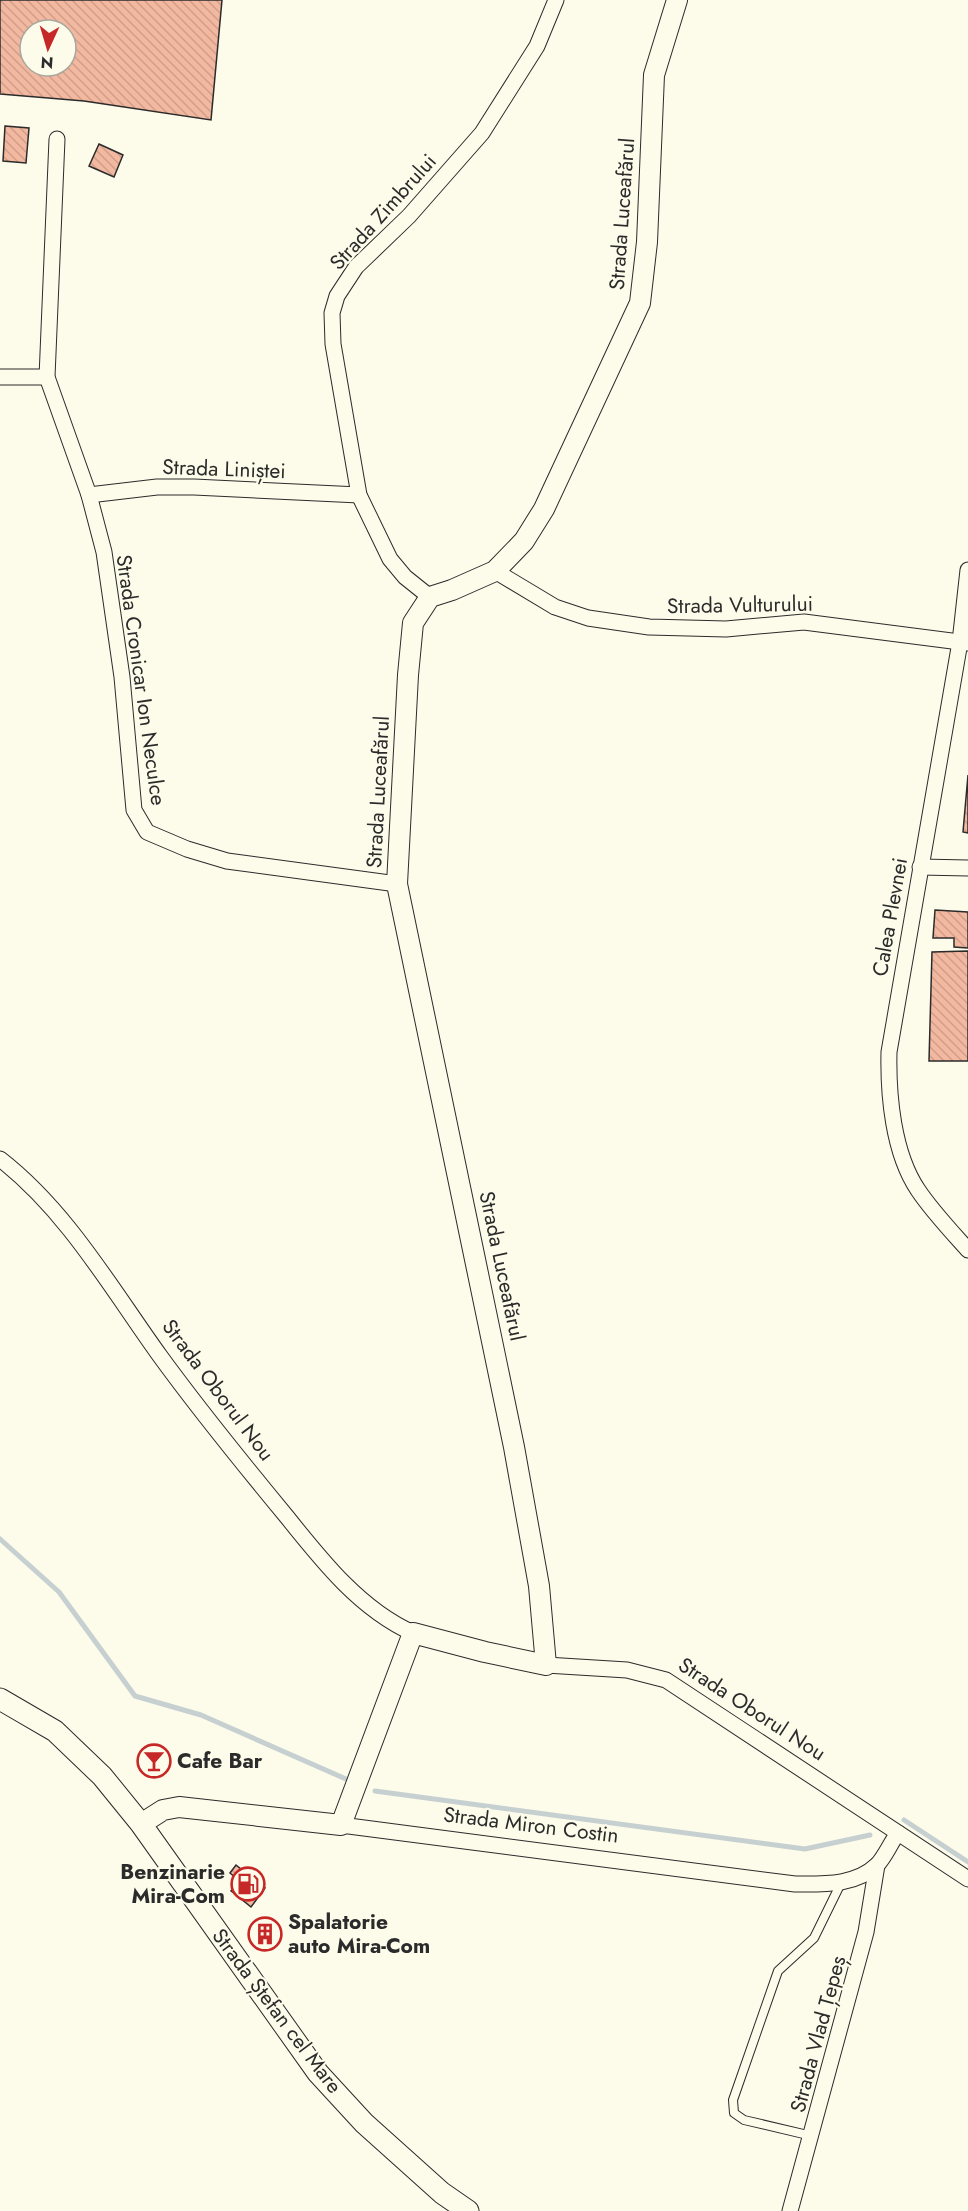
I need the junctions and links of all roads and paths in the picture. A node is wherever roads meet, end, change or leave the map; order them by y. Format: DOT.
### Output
graph roads {
  1 [pos="556,0"];
  2 [pos="677,0"];
  3 [pos="57,139"];
  4 [pos="0,377"];
  5 [pos="47,377"];
  6 [pos="89,495"];
  7 [pos="359,495"];
  8 [pos="968,570"];
  9 [pos="495,571"];
  10 [pos="430,597"];
  11 [pos="964,643"];
  12 [pos="920,867"];
  13 [pos="968,868"];
  14 [pos="397,884"];
  15 [pos="0,1159"];
  16 [pos="968,1250"];
  17 [pos="413,1633"];
  18 [pos="546,1665"];
  19 [pos="0,1699"];
  20 [pos="141,1824"];
  21 [pos="341,1825"];
  22 [pos="898,1833"];
  23 [pos="877,1865"];
  24 [pos="968,1878"];
  25 [pos="841,1882"];
  26 [pos="812,2136"];
  27 [pos="468,2211"];
  28 [pos="790,2211"];
  1 -- 7 [label="street, Strada Zimbrului"];
  2 -- 9 [label="street, Strada Luceafărul"];
  3 -- 5 [label="street, Strada Cronicar Ion Neculce"];
  4 -- 5 [label="street"];
  5 -- 6 [label="street, Strada Cronicar Ion Neculce"];
  6 -- 7 [label="street, Strada Liniștei"];
  6 -- 14 [label="street, Strada Cronicar Ion Neculce"];
  7 -- 10 [label="street, Strada Zimbrului"];
  8 -- 11 [label="street, Calea Plevnei"];
  9 -- 10 [label="street, Strada Luceafărul"];
  9 -- 11 [label="street, Strada Vulturului"];
  10 -- 14 [label="street, Strada Luceafărul"];
  11 -- 12 [label="street, Calea Plevnei"];
  12 -- 13 [label="street"];
  12 -- 16 [label="street, Calea Plevnei"];
  14 -- 18 [label="street, Strada Luceafărul"];
  15 -- 17 [label="street, Strada Oborul Nou"];
  17 -- 18 [label="street, Strada Oborul Nou"];
  17 -- 21 [label="street"];
  18 -- 22 [label="street, Strada Oborul Nou"];
  19 -- 20 [label="main road, Strada Ștefan cel Mare"];
  20 -- 21 [label="street, Strada Miron Costin"];
  20 -- 27 [label="main road, Strada Ștefan cel Mare"];
  21 -- 25 [label="street, Strada Miron Costin"];
  22 -- 23 [label="street, Strada Miron Costin"];
  22 -- 24 [label="street, Strada Oborul Nou"];
  23 -- 25 [label="street, Strada Miron Costin"];
  23 -- 26 [label="street, Strada Vlad Țepeș"];
  25 -- 26 [label="lane"];
  26 -- 28 [label="street, Strada Vlad Țepeș"];
}
